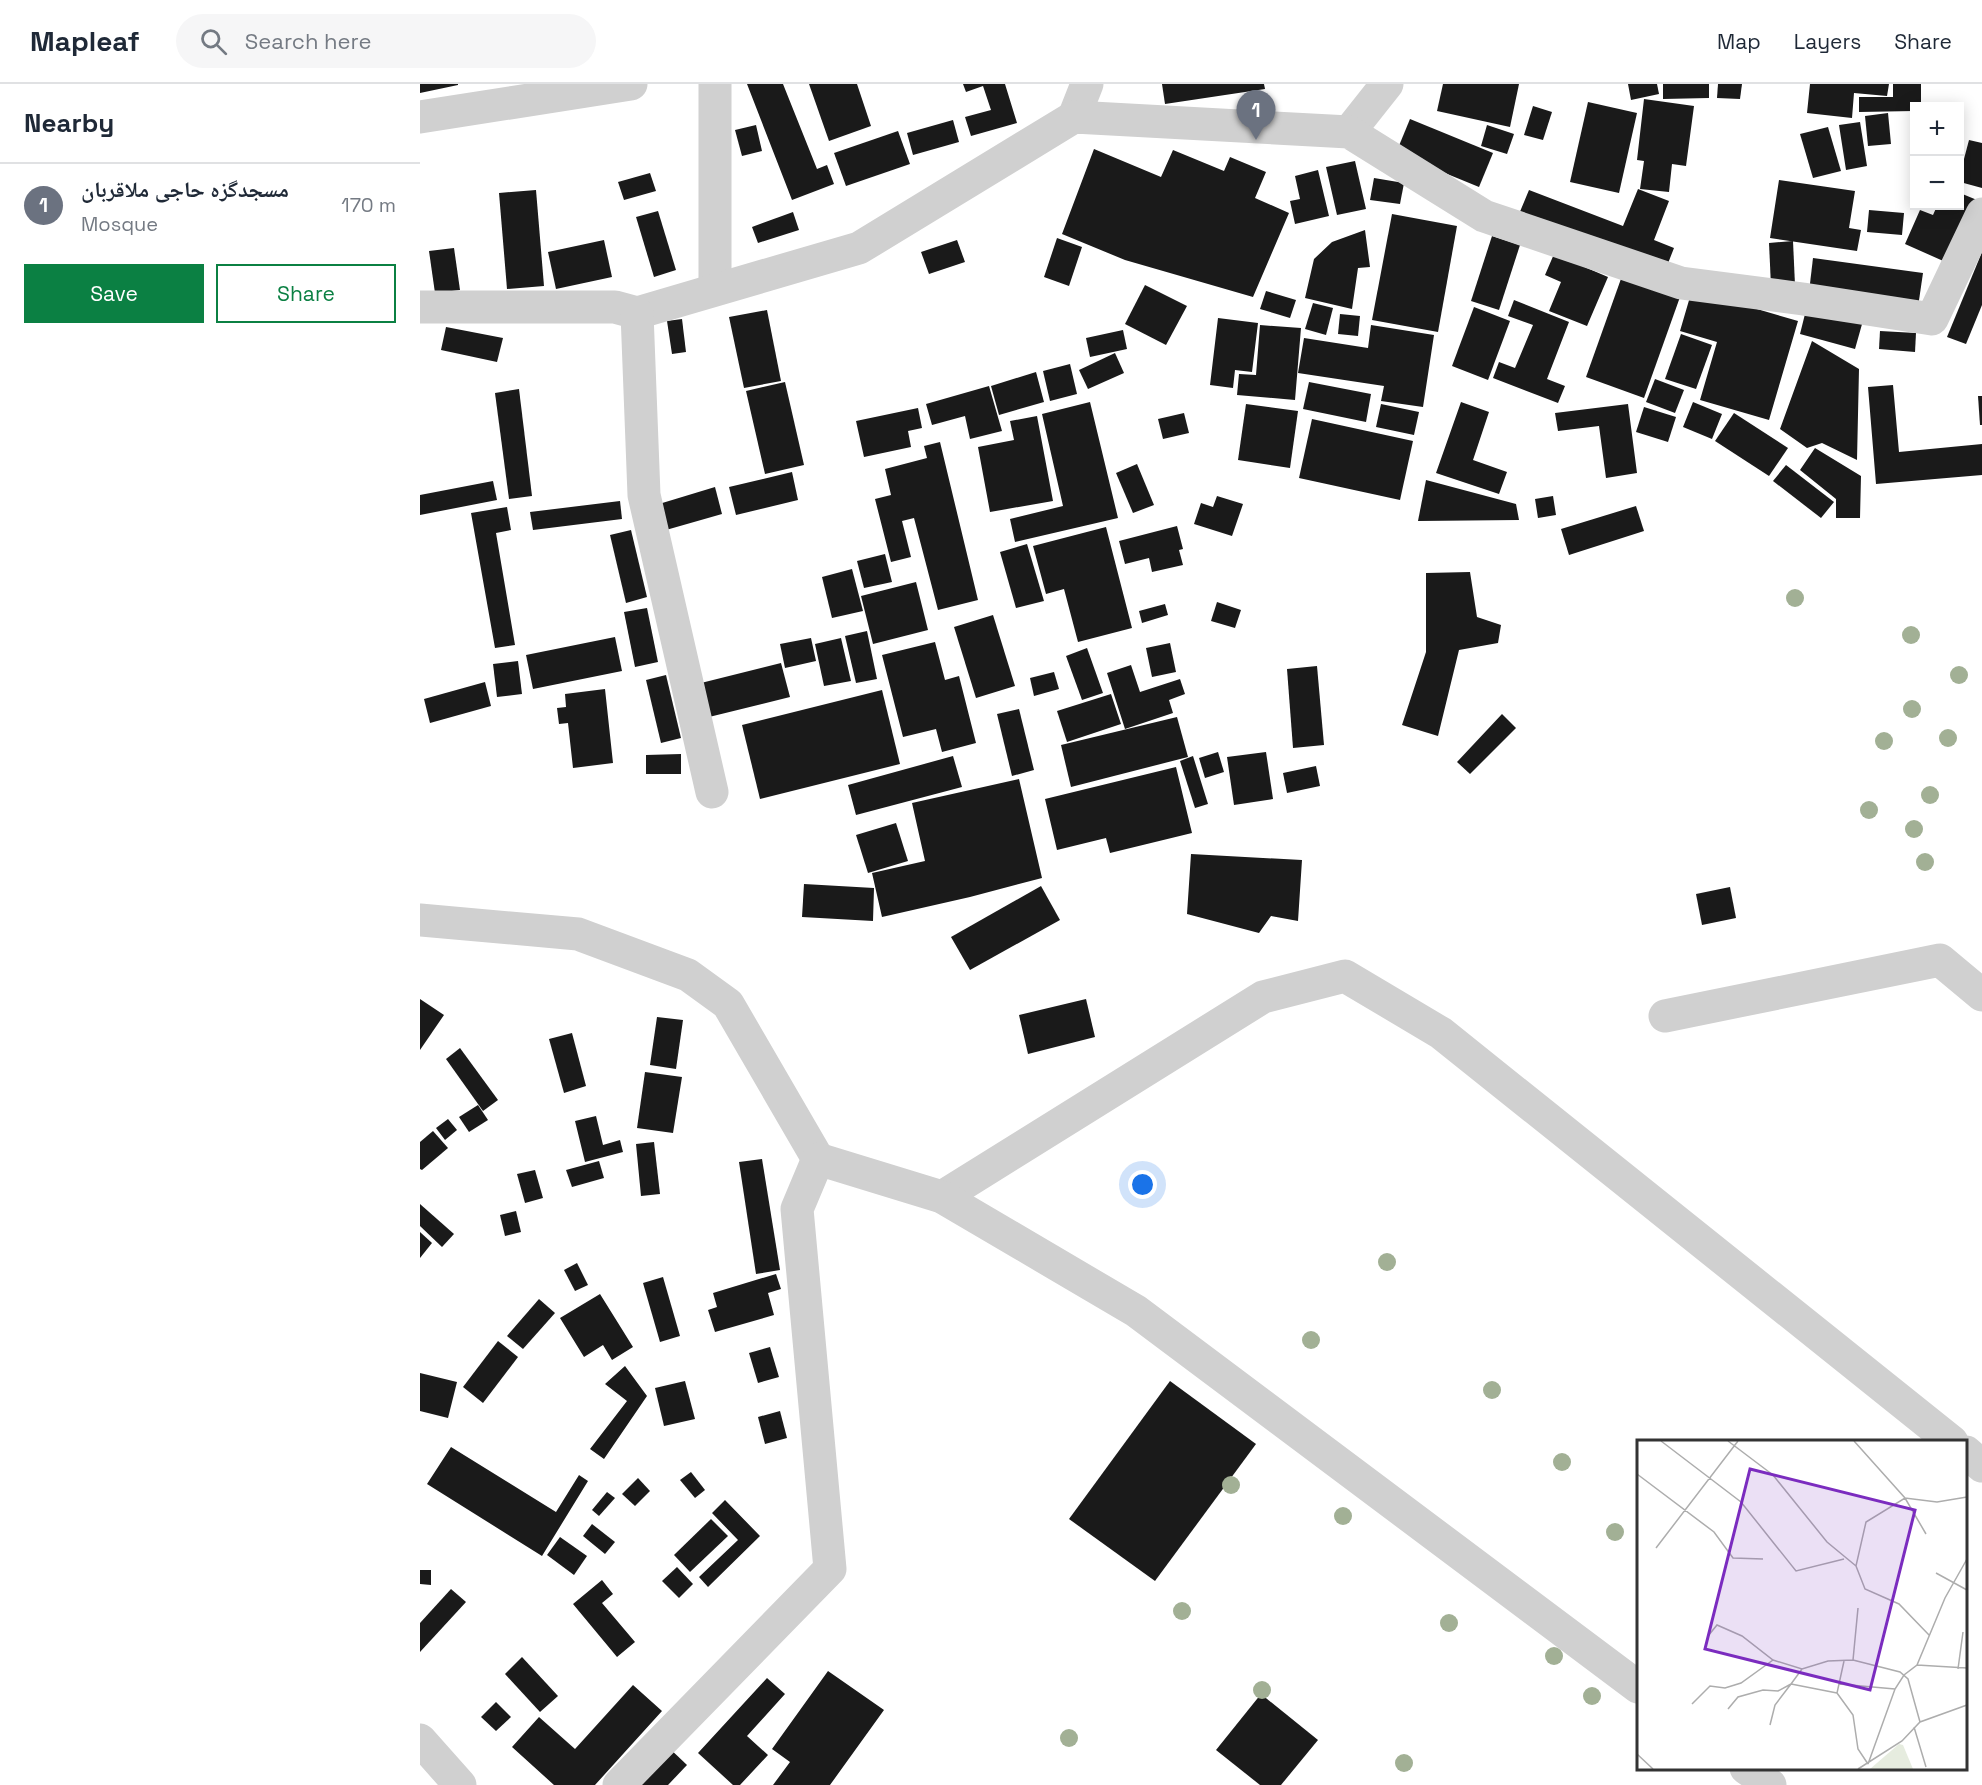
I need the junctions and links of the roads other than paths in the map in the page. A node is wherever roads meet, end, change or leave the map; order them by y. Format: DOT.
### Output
graph roads {
  1 [pos="631,84"];
  2 [pos="715,84"];
  3 [pos="1087,84"];
  4 [pos="1387,84"];
  5 [pos="420,117"];
  6 [pos="1074,117"];
  7 [pos="1349,132"];
  8 [pos="1982,214"];
  9 [pos="715,289"];
  10 [pos="420,307"];
  11 [pos="637,313"];
  12 [pos="712,792"];
  13 [pos="420,920"];
  14 [pos="1982,995"];
  15 [pos="1665,1016"];
  16 [pos="818,1159"];
  17 [pos="942,1197"];
  18 [pos="1950,1440"];
  19 [pos="1967,1454"];
  20 [pos="1982,1466"];
  21 [pos="1637,1687"];
  22 [pos="420,1740"];
  23 [pos="1749,1770"];
  24 [pos="460,1785"];
  25 [pos="619,1785"];
  26 [pos="1770,1785"];
  1 -- 5 [label="street"];
  2 -- 9 [label="street"];
  3 -- 6 [label="street"];
  4 -- 7 [label="street"];
  6 -- 7 [label="street"];
  6 -- 9 [label="street"];
  7 -- 8 [label="street"];
  9 -- 11 [label="street"];
  10 -- 11 [label="street"];
  11 -- 12 [label="street"];
  13 -- 16 [label="street"];
  14 -- 15 [label="street"];
  16 -- 17 [label="street"];
  16 -- 25 [label="street"];
  17 -- 18 [label="street"];
  17 -- 21 [label="street"];
  19 -- 20 [label="street"];
  22 -- 24 [label="street"];
  23 -- 26 [label="street"];
}
